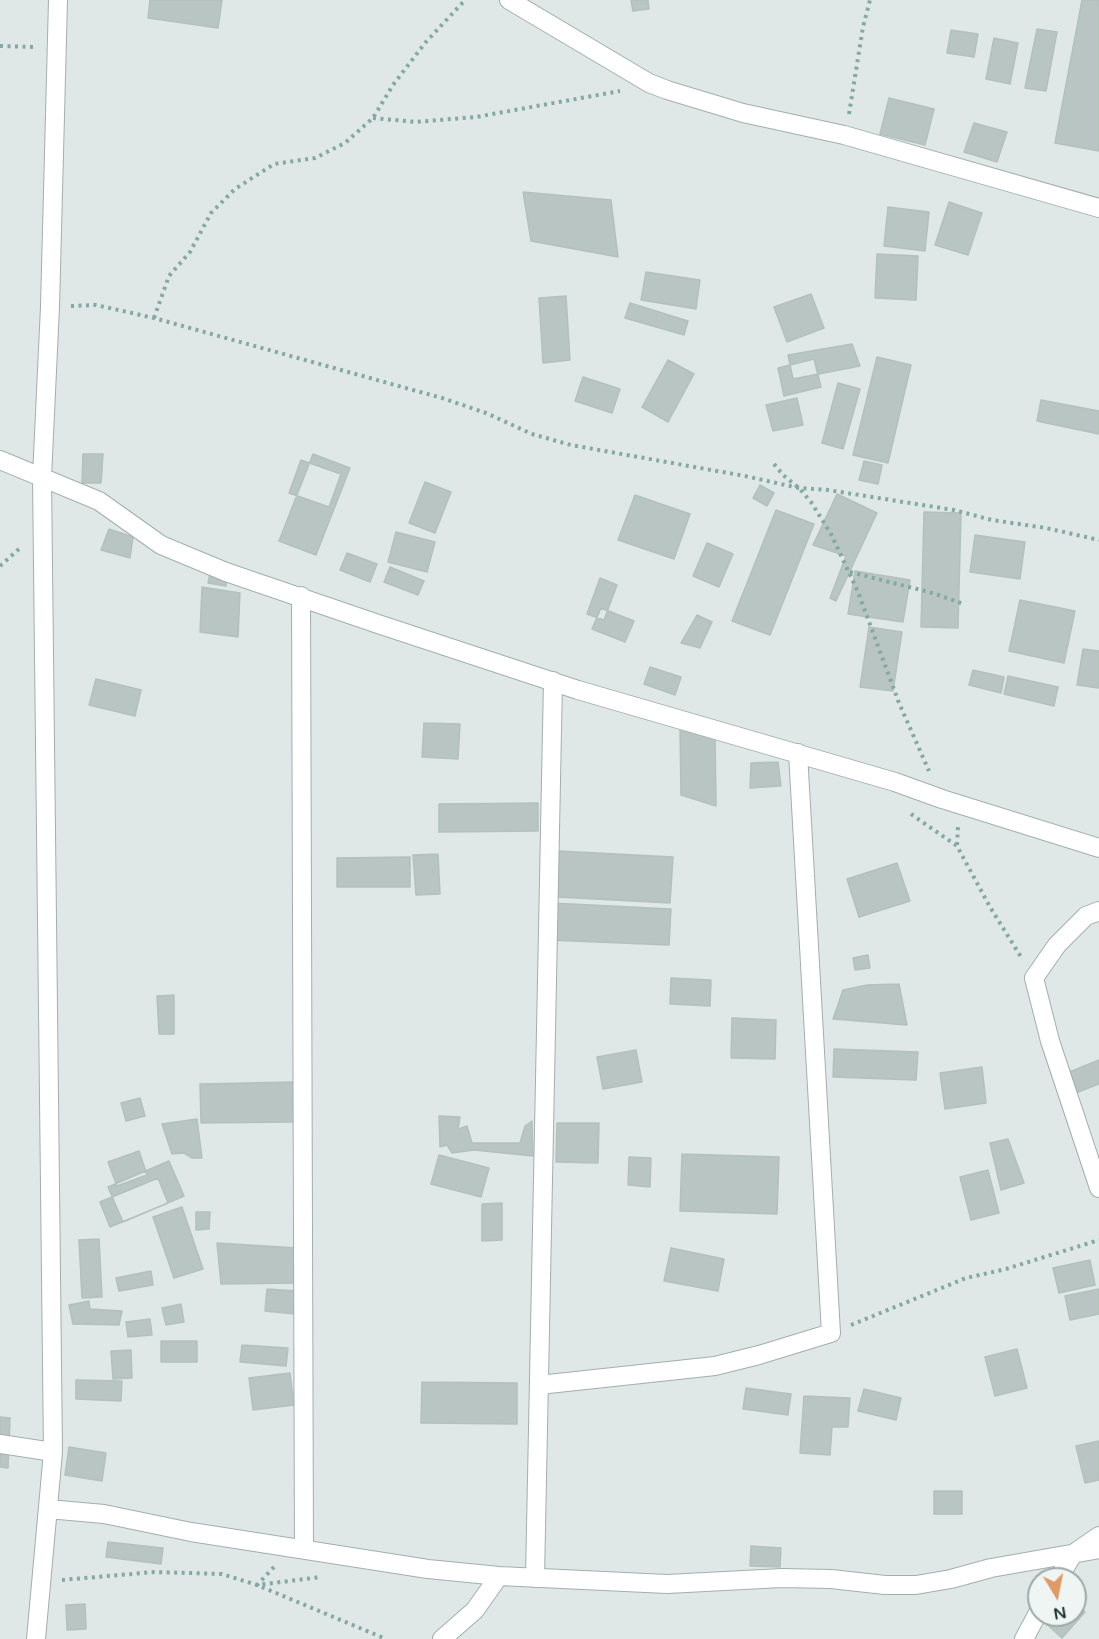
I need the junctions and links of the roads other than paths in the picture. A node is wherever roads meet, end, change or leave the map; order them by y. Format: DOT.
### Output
graph roads {
  1 [pos="58,0"];
  2 [pos="509,0"];
  3 [pos="1099,208"];
  4 [pos="0,460"];
  5 [pos="42,477"];
  6 [pos="301,596"];
  7 [pos="553,681"];
  8 [pos="798,753"];
  9 [pos="1099,848"];
  10 [pos="1099,911"];
  11 [pos="1099,1188"];
  12 [pos="539,1385"];
  13 [pos="0,1444"];
  14 [pos="52,1452"];
  15 [pos="48,1509"];
  16 [pos="1099,1536"];
  17 [pos="298,1548"];
  18 [pos="1099,1549"];
  19 [pos="1073,1554"];
  20 [pos="1065,1567"];
  21 [pos="499,1576"];
  22 [pos="535,1578"];
  23 [pos="36,1639"];
  24 [pos="442,1639"];
  1 -- 5 [label="street"];
  2 -- 3 [label="street"];
  4 -- 5 [label="street"];
  5 -- 6 [label="street"];
  5 -- 14 [label="street"];
  6 -- 7 [label="street"];
  6 -- 17 [label="street"];
  7 -- 8 [label="street"];
  7 -- 12 [label="street"];
  8 -- 9 [label="street"];
  8 -- 12 [label="street"];
  10 -- 11 [label="street"];
  12 -- 22 [label="street"];
  13 -- 14 [label="street"];
  14 -- 15 [label="street"];
  15 -- 17 [label="street"];
  15 -- 23 [label="street"];
  16 -- 19 [label="street"];
  17 -- 21 [label="street"];
  18 -- 19 [label="street"];
  19 -- 20 [label="street"];
  19 -- 22 [label="street"];
  21 -- 22 [label="street"];
  21 -- 24 [label="street"];
}
